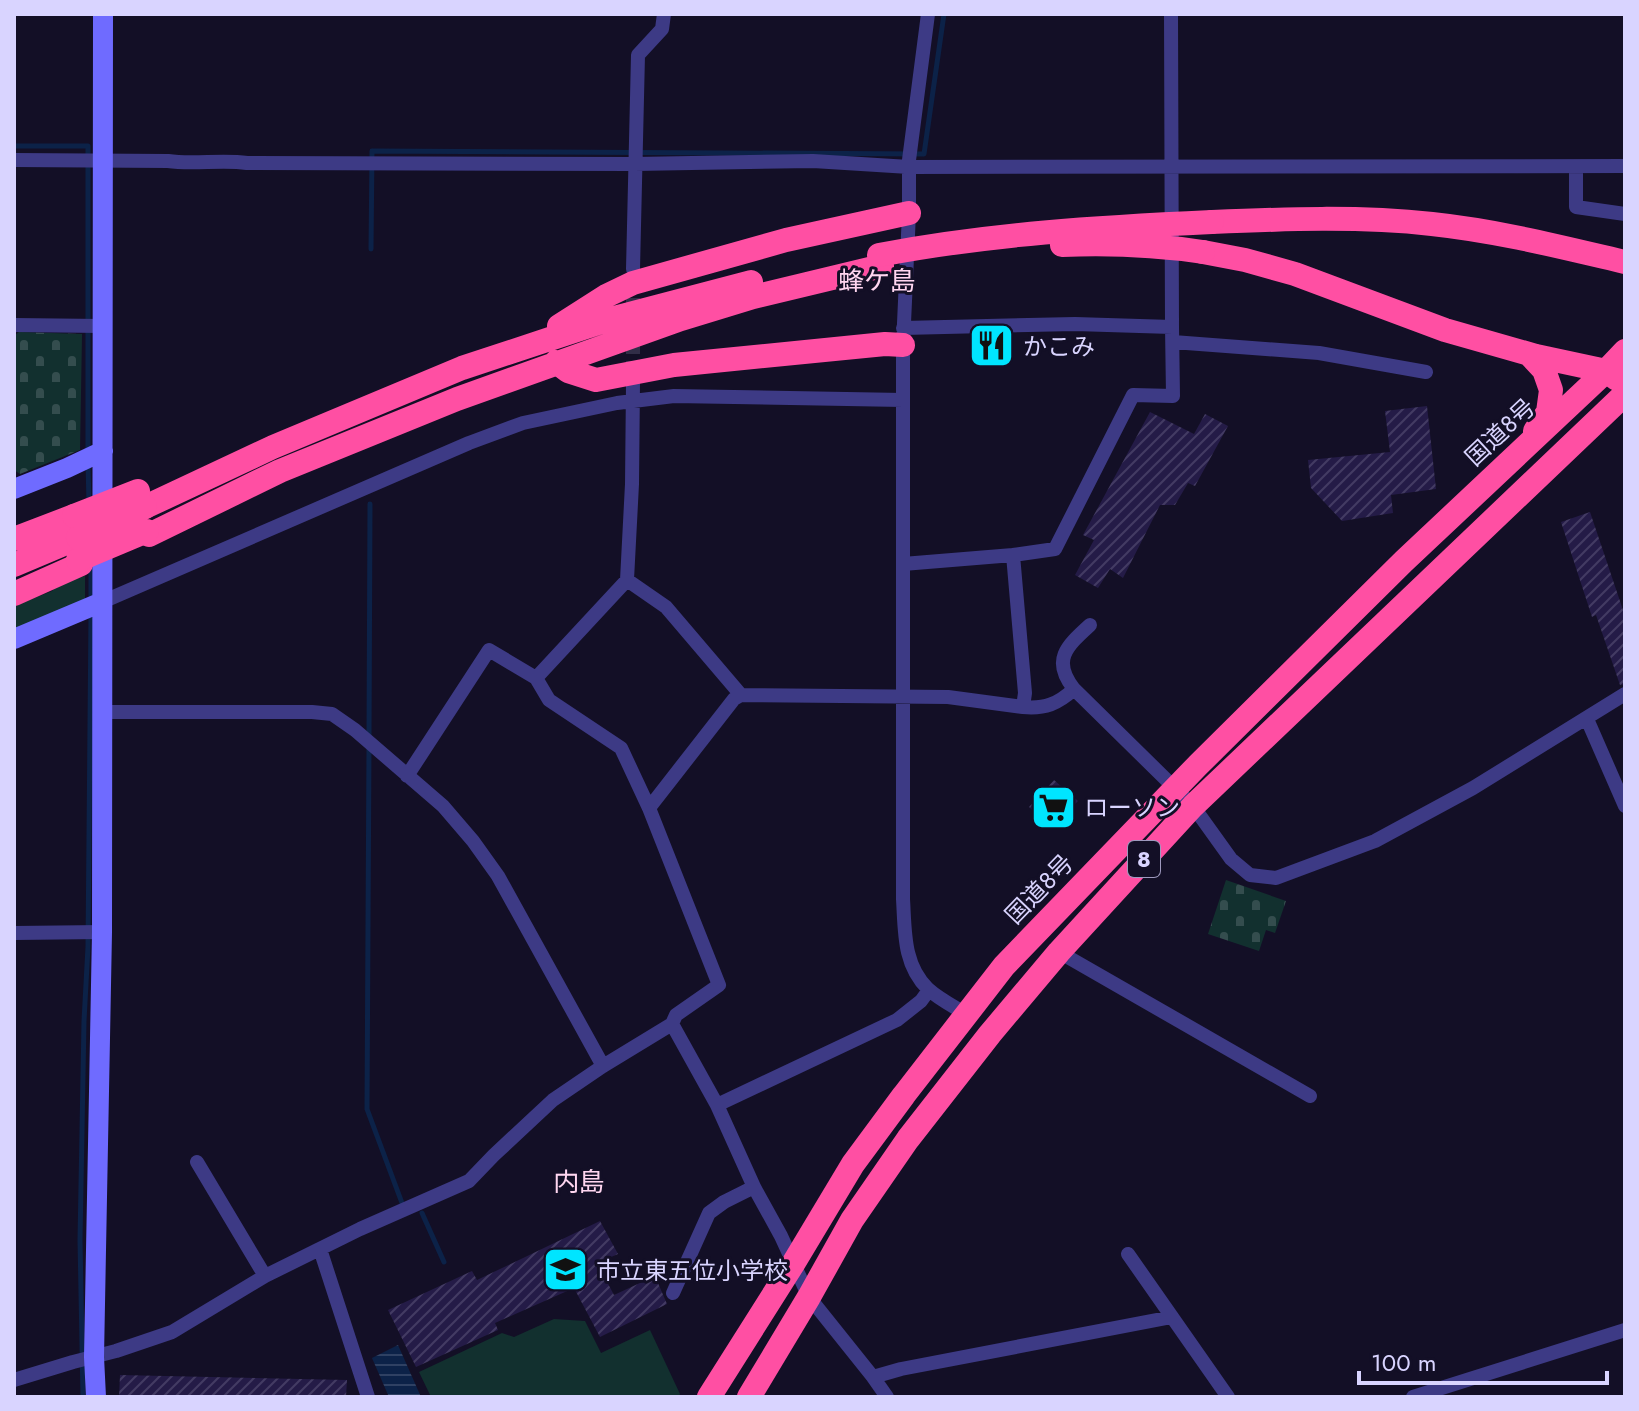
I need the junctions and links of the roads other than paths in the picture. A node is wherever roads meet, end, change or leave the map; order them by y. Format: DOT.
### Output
graph roads {
  1 [pos="103,14"];
  2 [pos="664,14"];
  3 [pos="928,14"];
  4 [pos="1171,14"];
  5 [pos="635,155"];
  6 [pos="910,157"];
  7 [pos="14,160"];
  8 [pos="102,160"];
  9 [pos="1625,166"];
  10 [pos="1576,167"];
  11 [pos="1170,168"];
  12 [pos="909,213"];
  13 [pos="1625,214"];
  14 [pos="1501,233"];
  15 [pos="880,260"];
  16 [pos="1625,262"];
  17 [pos="633,269"];
  18 [pos="1625,281"];
  19 [pos="14,325"];
  20 [pos="102,326"];
  21 [pos="1173,334"];
  22 [pos="903,336"];
  23 [pos="1625,351"];
  24 [pos="507,353"];
  25 [pos="1529,354"];
  26 [pos="556,362"];
  27 [pos="1426,372"];
  28 [pos="1616,378"];
  29 [pos="633,383"];
  30 [pos="1625,394"];
  31 [pos="903,400"];
  32 [pos="633,401"];
  33 [pos="103,451"];
  34 [pos="1519,452"];
  35 [pos="14,489"];
  36 [pos="144,516"];
  37 [pos="14,539"];
  38 [pos="78,545"];
  39 [pos="1013,555"];
  40 [pos="903,564"];
  41 [pos="14,565"];
  42 [pos="627,580"];
  43 [pos="14,585"];
  44 [pos="14,594"];
  45 [pos="102,602"];
  46 [pos="1090,625"];
  47 [pos="14,639"];
  48 [pos="536,678"];
  49 [pos="1074,689"];
  50 [pos="1625,694"];
  51 [pos="741,695"];
  52 [pos="902,697"];
  53 [pos="1023,707"];
  54 [pos="103,712"];
  55 [pos="1587,719"];
  56 [pos="407,776"];
  57 [pos="1185,797"];
  58 [pos="1625,806"];
  59 [pos="649,808"];
  60 [pos="102,932"];
  61 [pos="14,933"];
  62 [pos="1059,952"];
  63 [pos="929,990"];
  64 [pos="966,1014"];
  65 [pos="672,1024"];
  66 [pos="603,1066"];
  67 [pos="1310,1096"];
  68 [pos="717,1105"];
  69 [pos="197,1162"];
  70 [pos="754,1187"];
  71 [pos="320,1249"];
  72 [pos="1128,1254"];
  73 [pos="793,1264"];
  74 [pos="265,1276"];
  75 [pos="673,1293"];
  76 [pos="809,1297"];
  77 [pos="1172,1317"];
  78 [pos="1625,1330"];
  79 [pos="94,1357"];
  80 [pos="873,1377"];
  81 [pos="14,1380"];
  82 [pos="96,1397"];
  83 [pos="368,1397"];
  84 [pos="709,1397"];
  85 [pos="749,1397"];
  86 [pos="887,1397"];
  87 [pos="1228,1397"];
  88 [pos="1413,1397"];
  1 -- 8 [label="street"];
  2 -- 5 [label="street"];
  3 -- 6 [label="street"];
  4 -- 11 [label="street"];
  5 -- 6 [label="street"];
  5 -- 8 [label="street"];
  5 -- 17 [label="street"];
  6 -- 11 [label="street"];
  6 -- 12 [label="street"];
  7 -- 8 [label="street"];
  8 -- 20 [label="street"];
  9 -- 10 [label="street"];
  10 -- 11 [label="street"];
  10 -- 13 [label="street"];
  11 -- 21 [label="street"];
  12 -- 22 [label="street"];
  12 -- 24 [label="highway"];
  14 -- 15 [label="highway, bridge"];
  14 -- 16 [label="highway"];
  14 -- 18 [label="highway"];
  15 -- 24 [label="highway"];
  15 -- 25 [label="highway, bridge"];
  15 -- 26 [label="highway"];
  19 -- 20 [label="street"];
  20 -- 33 [label="street"];
  21 -- 22 [label="street"];
  21 -- 27 [label="street"];
  21 -- 39 [label="street"];
  22 -- 26 [label="highway"];
  22 -- 31 [label="street"];
  23 -- 28 [label="highway, 国道8号 / 8"];
  24 -- 36 [label="highway"];
  25 -- 28 [label="highway"];
  25 -- 34 [label="highway"];
  26 -- 36 [label="highway"];
  28 -- 34 [label="highway, 国道8号 / 8"];
  29 -- 32 [label="street"];
  30 -- 57 [label="highway, 国道8号 / 8"];
  31 -- 32 [label="street"];
  31 -- 40 [label="street"];
  32 -- 42 [label="street"];
  32 -- 45 [label="street"];
  33 -- 35 [label="street"];
  33 -- 45 [label="street"];
  34 -- 57 [label="highway, 国道8号 / 8"];
  36 -- 38 [label="highway, bridge"];
  36 -- 38 [label="highway, bridge"];
  37 -- 38 [label="highway"];
  38 -- 41 [label="highway"];
  38 -- 43 [label="highway"];
  38 -- 44 [label="highway"];
  39 -- 40 [label="street"];
  39 -- 53 [label="street"];
  40 -- 52 [label="street"];
  42 -- 48 [label="street"];
  42 -- 51 [label="street"];
  45 -- 47 [label="street"];
  45 -- 54 [label="street"];
  46 -- 49 [label="street"];
  48 -- 56 [label="street"];
  48 -- 59 [label="street"];
  49 -- 53 [label="street"];
  49 -- 57 [label="street"];
  50 -- 55 [label="street"];
  51 -- 52 [label="street"];
  51 -- 59 [label="street"];
  52 -- 53 [label="street"];
  52 -- 63 [label="street"];
  54 -- 56 [label="street"];
  54 -- 60 [label="street"];
  55 -- 57 [label="street"];
  55 -- 58 [label="street"];
  56 -- 66 [label="street"];
  57 -- 62 [label="highway, 国道8号 / 8"];
  57 -- 64 [label="highway, 国道8号 / 8"];
  59 -- 65 [label="street"];
  60 -- 61 [label="street"];
  60 -- 79 [label="street"];
  62 -- 67 [label="street"];
  62 -- 76 [label="highway, 国道8号 / 8"];
  63 -- 64 [label="street"];
  63 -- 68 [label="street"];
  64 -- 73 [label="highway, 国道8号 / 8"];
  65 -- 66 [label="street"];
  65 -- 68 [label="street"];
  66 -- 71 [label="street"];
  68 -- 70 [label="street"];
  69 -- 74 [label="street"];
  70 -- 73 [label="street"];
  70 -- 75 [label="street"];
  71 -- 74 [label="street"];
  71 -- 83 [label="street"];
  72 -- 77 [label="street"];
  73 -- 76 [label="street"];
  73 -- 84 [label="highway, 国道8号 / 8"];
  74 -- 79 [label="street"];
  76 -- 80 [label="street"];
  76 -- 85 [label="highway, 国道8号 / 8"];
  77 -- 80 [label="street"];
  77 -- 87 [label="street"];
  78 -- 88 [label="street"];
  79 -- 81 [label="street"];
  79 -- 82 [label="street"];
  80 -- 86 [label="street"];
}
